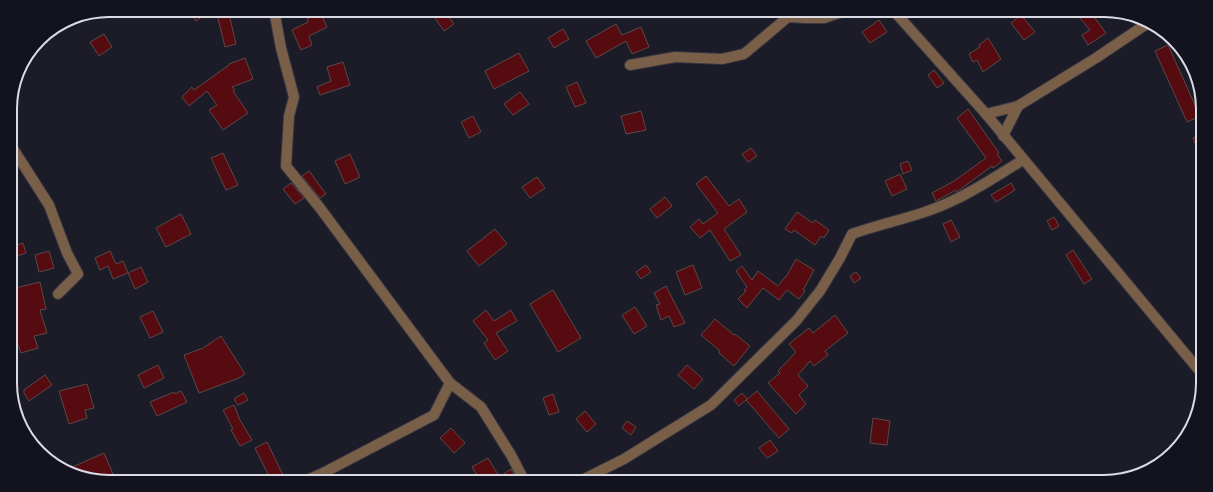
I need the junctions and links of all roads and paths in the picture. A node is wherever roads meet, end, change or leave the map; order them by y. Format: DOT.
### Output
graph roads {
  1 [pos="275,17"];
  2 [pos="788,17"];
  3 [pos="788,17"];
  4 [pos="827,17"];
  5 [pos="899,17"];
  6 [pos="1144,26"];
  7 [pos="630,65"];
  8 [pos="1018,106"];
  9 [pos="986,114"];
  10 [pos="1003,136"];
  11 [pos="17,155"];
  12 [pos="1023,160"];
  13 [pos="58,294"];
  14 [pos="1196,367"];
  15 [pos="450,383"];
  16 [pos="318,475"];
  17 [pos="521,475"];
  18 [pos="593,475"];
  1 -- 15 [label="street"];
  2 -- 4 [label="street"];
  3 -- 7 [label="street"];
  5 -- 9 [label="street"];
  6 -- 8 [label="street"];
  8 -- 9 [label="street"];
  8 -- 10 [label="street"];
  9 -- 10 [label="street"];
  10 -- 12 [label="street"];
  11 -- 13 [label="street"];
  12 -- 14 [label="street"];
  12 -- 18 [label="street"];
  15 -- 16 [label="street"];
  15 -- 17 [label="street"];
}
